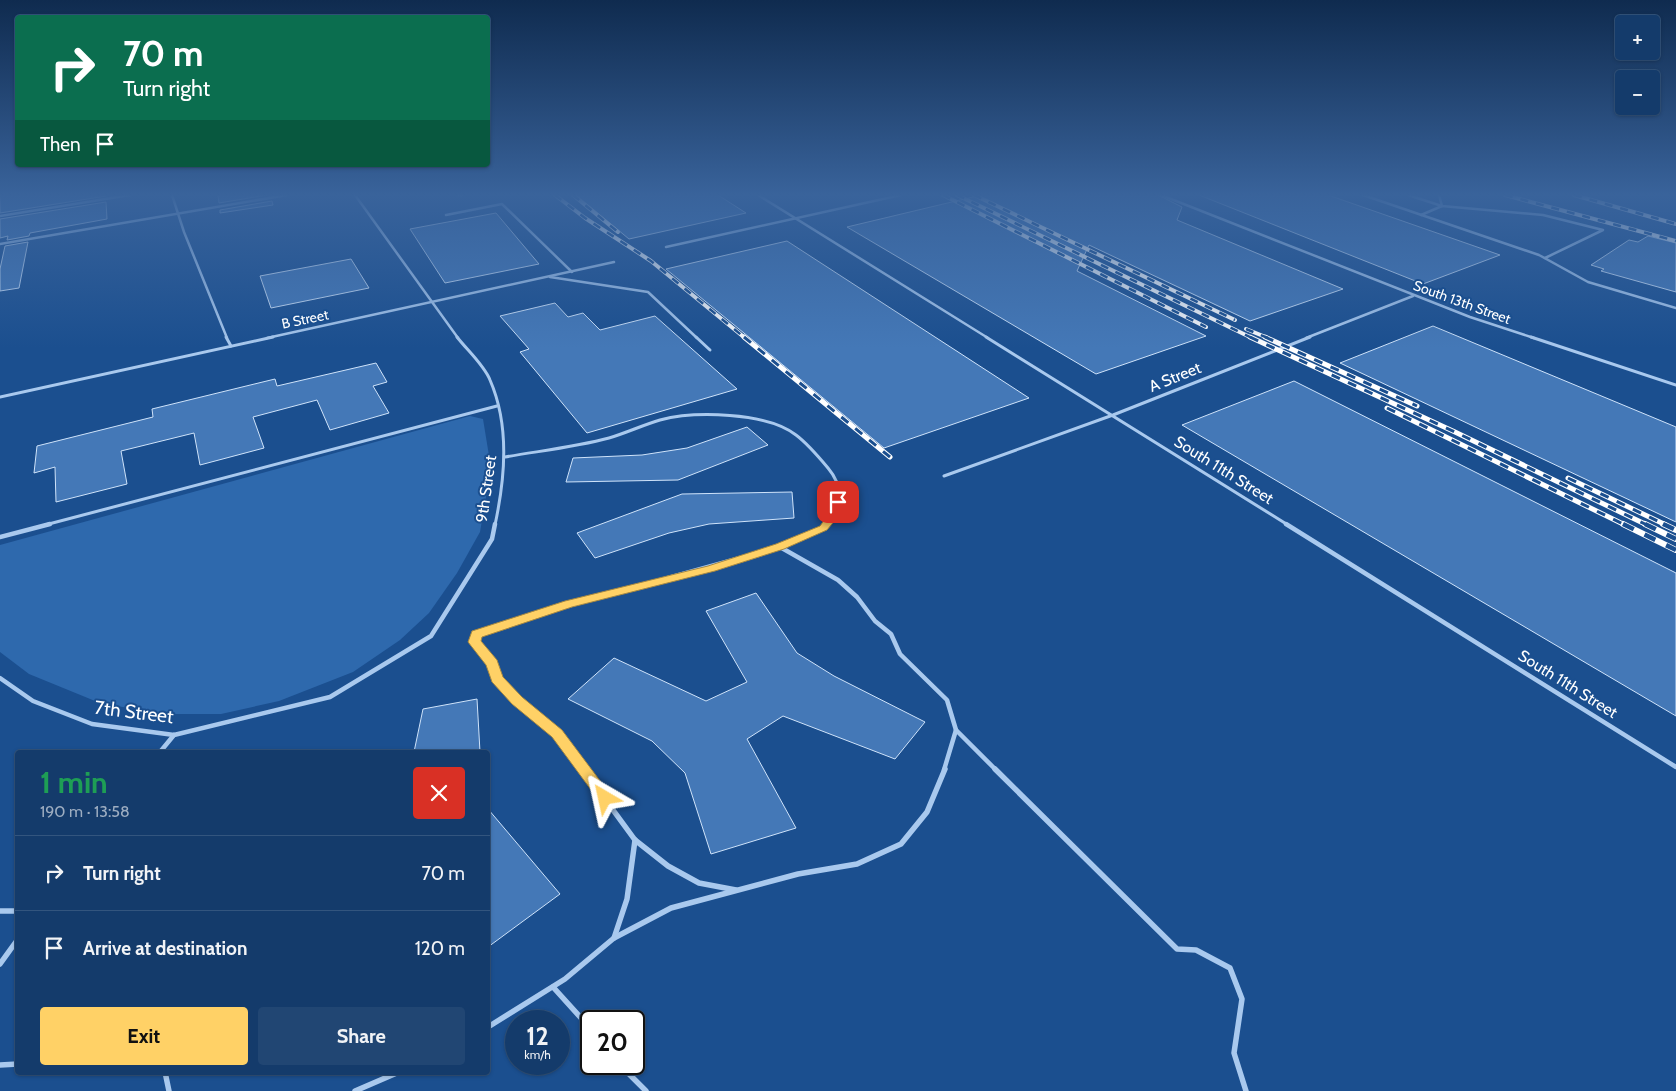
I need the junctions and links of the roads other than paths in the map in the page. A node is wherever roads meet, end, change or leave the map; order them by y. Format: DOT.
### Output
graph roads {
  1 [pos="190,246"];
  2 [pos="391,246"];
  3 [pos="545,246"];
  4 [pos="840,246"];
  5 [pos="1289,246"];
  6 [pos="1511,246"];
  7 [pos="1571,246"];
  8 [pos="1546,258"];
  9 [pos="614,262"];
  10 [pos="572,272"];
  11 [pos="547,277"];
  12 [pos="1413,296"];
  13 [pos="430,302"];
  14 [pos="1676,308"];
  15 [pos="230,346"];
  16 [pos="710,350"];
  17 [pos="1676,385"];
  18 [pos="0,397"];
  19 [pos="497,406"];
  20 [pos="1113,415"];
  21 [pos="505,457"];
  22 [pos="944,476"];
  23 [pos="0,537"];
  24 [pos="780,547"];
  25 [pos="0,678"];
  26 [pos="330,697"];
  27 [pos="956,730"];
  28 [pos="174,735"];
  29 [pos="162,750"];
  30 [pos="1676,767"];
  31 [pos="635,840"];
  32 [pos="736,890"];
  33 [pos="0,911"];
  34 [pos="15,911"];
  35 [pos="614,938"];
  36 [pos="15,943"];
  37 [pos="0,964"];
  38 [pos="553,987"];
  39 [pos="580,1017"];
  40 [pos="490,1026"];
  41 [pos="15,1064"];
  42 [pos="0,1065"];
  43 [pos="166,1075"];
  44 [pos="392,1075"];
  45 [pos="630,1075"];
  46 [pos="169,1091"];
  47 [pos="355,1091"];
  48 [pos="646,1091"];
  49 [pos="1246,1091"];
  1 -- 15 [label="lane"];
  2 -- 13 [label="lane, 9th Street"];
  3 -- 10 [label="lane"];
  4 -- 20 [label="lane, South 11th Street"];
  5 -- 12 [label="lane, South 13th Street"];
  6 -- 8 [label="lane"];
  7 -- 8 [label="lane"];
  8 -- 14 [label="lane"];
  9 -- 10 [label="lane, B Street"];
  10 -- 11 [label="lane, B Street"];
  11 -- 13 [label="lane, B Street"];
  11 -- 16 [label="lane"];
  12 -- 17 [label="lane, South 13th Street"];
  12 -- 20 [label="lane, A Street"];
  13 -- 15 [label="lane, B Street"];
  13 -- 19 [label="lane, 9th Street"];
  15 -- 18 [label="lane, B Street"];
  19 -- 21 [label="lane, 9th Street"];
  19 -- 23 [label="lane"];
  20 -- 22 [label="lane, A Street"];
  20 -- 30 [label="lane, South 11th Street"];
  21 -- 24 [label="lane"];
  21 -- 26 [label="lane, 9th Street"];
  24 -- 27 [label="lane"];
  24 -- 31 [label="lane"];
  25 -- 28 [label="lane, 7th Street"];
  26 -- 28 [label="lane, 7th Street"];
  27 -- 32 [label="lane"];
  27 -- 49 [label="lane"];
  28 -- 29 [label="lane"];
  31 -- 32 [label="lane"];
  31 -- 35 [label="lane"];
  32 -- 35 [label="lane"];
  33 -- 34 [label="lane"];
  35 -- 38 [label="lane"];
  36 -- 37 [label="lane"];
  38 -- 39 [label="lane"];
  38 -- 40 [label="lane"];
  41 -- 42 [label="lane"];
  43 -- 46 [label="lane"];
  44 -- 47 [label="lane"];
  45 -- 48 [label="lane"];
}
